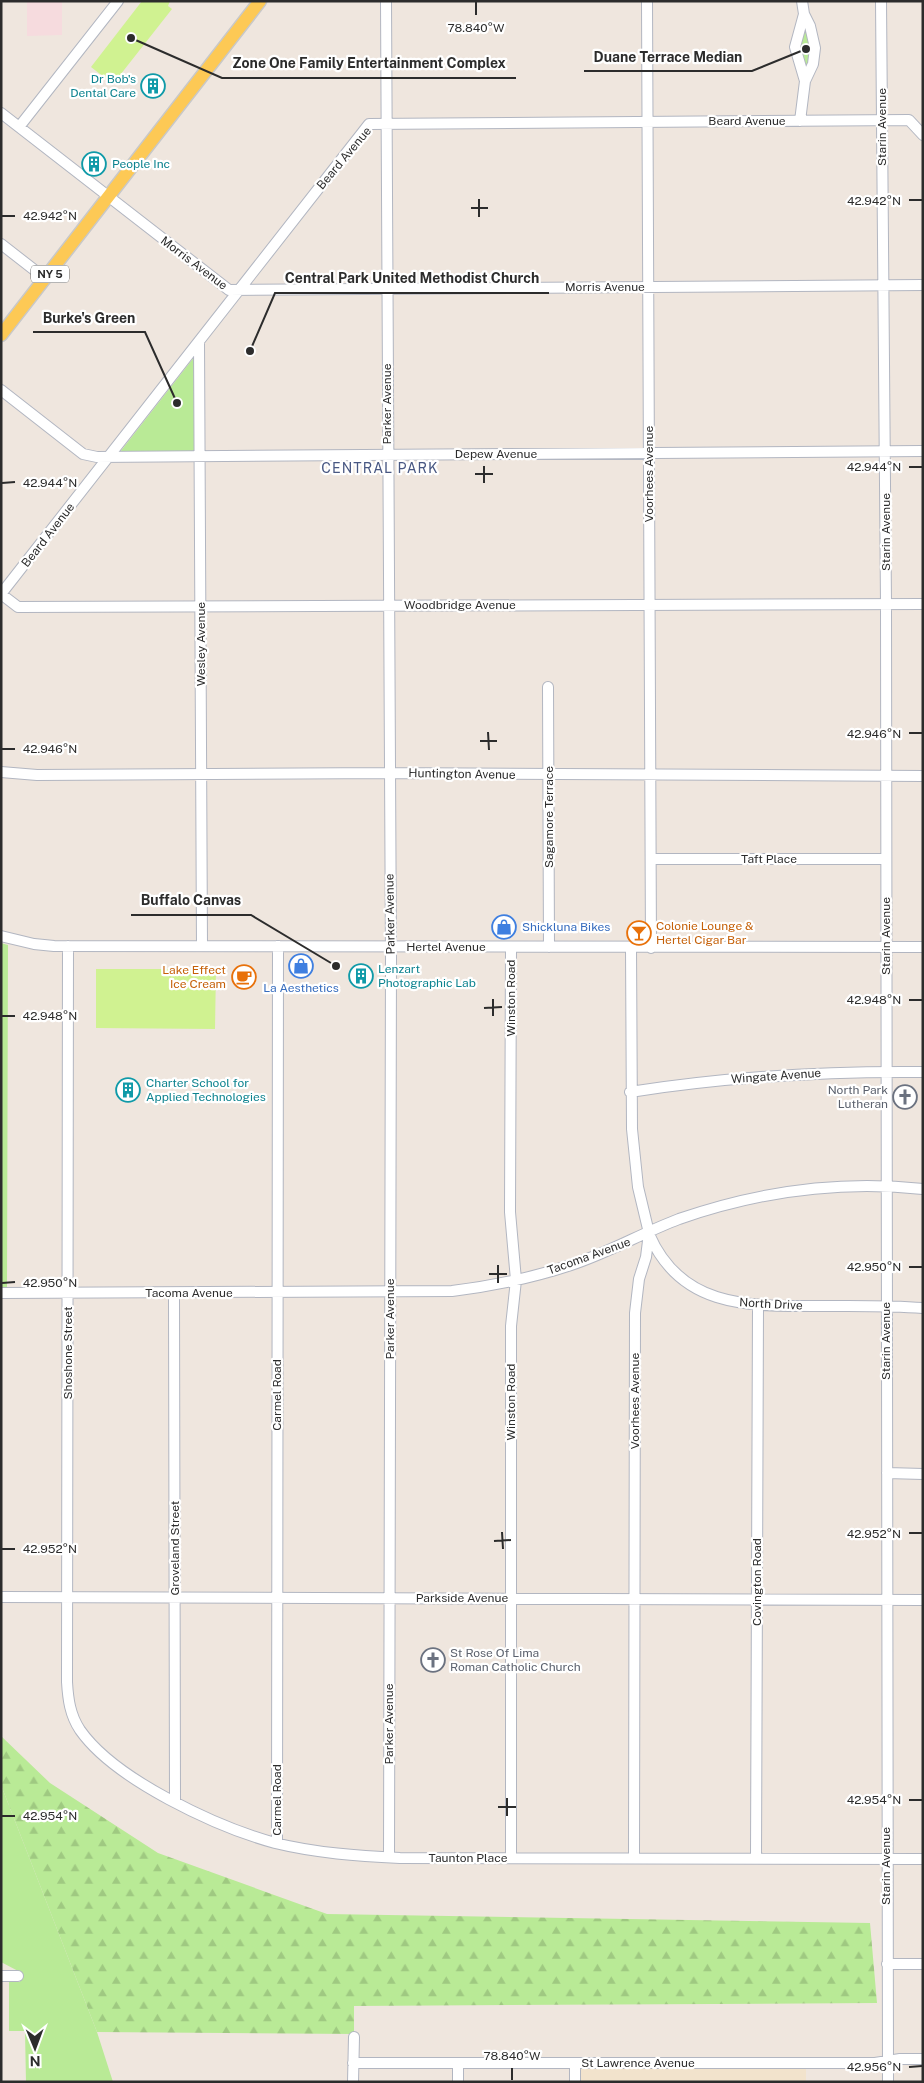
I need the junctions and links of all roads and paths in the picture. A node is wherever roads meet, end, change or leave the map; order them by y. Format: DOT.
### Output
graph roads {
  1 [pos="118,1"];
  2 [pos="260,1"];
  3 [pos="386,1"];
  4 [pos="646,1"];
  5 [pos="802,1"];
  6 [pos="881,1"];
  7 [pos="804,14"];
  8 [pos="805,81"];
  9 [pos="1,113"];
  10 [pos="882,120"];
  11 [pos="800,121"];
  12 [pos="647,122"];
  13 [pos="387,123"];
  14 [pos="19,127"];
  15 [pos="923,135"];
  16 [pos="108,197"];
  17 [pos="1,244"];
  18 [pos="46,279"];
  19 [pos="923,285"];
  20 [pos="884,286"];
  21 [pos="648,287"];
  22 [pos="387,289"];
  23 [pos="240,290"];
  24 [pos="1,335"];
  25 [pos="199,341"];
  26 [pos="1,390"];
  27 [pos="923,451"];
  28 [pos="885,452"];
  29 [pos="649,453"];
  30 [pos="388,454"];
  31 [pos="200,456"];
  32 [pos="109,457"];
  33 [pos="1,594"];
  34 [pos="650,604"];
  35 [pos="886,604"];
  36 [pos="923,604"];
  37 [pos="388,605"];
  38 [pos="201,606"];
  39 [pos="548,687"];
  40 [pos="1,772"];
  41 [pos="388,773"];
  42 [pos="202,775"];
  43 [pos="549,775"];
  44 [pos="650,776"];
  45 [pos="886,776"];
  46 [pos="923,776"];
  47 [pos="651,859"];
  48 [pos="886,859"];
  49 [pos="1,936"];
  50 [pos="68,946"];
  51 [pos="202,946"];
  52 [pos="278,946"];
  53 [pos="390,947"];
  54 [pos="511,947"];
  55 [pos="549,947"];
  56 [pos="886,947"];
  57 [pos="923,947"];
  58 [pos="630,948"];
  59 [pos="652,948"];
  60 [pos="886,1072"];
  61 [pos="923,1072"];
  62 [pos="630,1092"];
  63 [pos="886,1186"];
  64 [pos="923,1189"];
  65 [pos="649,1233"];
  66 [pos="516,1280"];
  67 [pos="1,1293"];
  68 [pos="68,1293"];
  69 [pos="278,1293"];
  70 [pos="390,1293"];
  71 [pos="174,1294"];
  72 [pos="758,1306"];
  73 [pos="886,1306"];
  74 [pos="923,1308"];
  75 [pos="887,1473"];
  76 [pos="923,1474"];
  77 [pos="1,1597"];
  78 [pos="67,1598"];
  79 [pos="175,1598"];
  80 [pos="277,1598"];
  81 [pos="390,1598"];
  82 [pos="511,1598"];
  83 [pos="634,1598"];
  84 [pos="757,1598"];
  85 [pos="887,1600"];
  86 [pos="923,1600"];
  87 [pos="68,1701"];
  88 [pos="175,1802"];
  89 [pos="277,1843"];
  90 [pos="389,1857"];
  91 [pos="511,1858"];
  92 [pos="634,1858"];
  93 [pos="756,1858"];
  94 [pos="886,1859"];
  95 [pos="923,1859"];
  96 [pos="887,1964"];
  97 [pos="923,1964"];
  98 [pos="1,1976"];
  99 [pos="18,1976"];
  100 [pos="354,2037"];
  101 [pos="923,2059"];
  102 [pos="888,2060"];
  103 [pos="353,2062"];
  104 [pos="458,2063"];
  105 [pos="575,2063"];
  106 [pos="353,2082"];
  107 [pos="458,2082"];
  108 [pos="575,2082"];
  109 [pos="888,2082"];
  1 -- 14 [label="street"];
  2 -- 16 [label="main road, NY 5"];
  3 -- 13 [label="street, Parker Avenue"];
  4 -- 12 [label="street, Voorhees Avenue"];
  5 -- 7 [label="street"];
  6 -- 10 [label="street, Starin Avenue"];
  7 -- 8 [label="street"];
  7 -- 8 [label="street"];
  8 -- 11 [label="street"];
  9 -- 14 [label="street, Morris Avenue"];
  10 -- 11 [label="street, Beard Avenue"];
  10 -- 15 [label="street, Beard Avenue"];
  10 -- 20 [label="street, Starin Avenue"];
  11 -- 12 [label="street, Beard Avenue"];
  12 -- 13 [label="street, Beard Avenue"];
  12 -- 21 [label="street, Voorhees Avenue"];
  13 -- 22 [label="street, Parker Avenue"];
  13 -- 23 [label="street, Beard Avenue"];
  14 -- 16 [label="street, Morris Avenue"];
  16 -- 18 [label="main road, NY 5"];
  16 -- 23 [label="street, Morris Avenue"];
  17 -- 18 [label="street"];
  18 -- 24 [label="main road, NY 5"];
  19 -- 20 [label="street, Morris Avenue"];
  20 -- 21 [label="street, Morris Avenue"];
  20 -- 28 [label="street, Starin Avenue"];
  21 -- 22 [label="street, Morris Avenue"];
  21 -- 29 [label="street, Voorhees Avenue"];
  22 -- 23 [label="street, Morris Avenue"];
  22 -- 30 [label="street, Parker Avenue"];
  23 -- 25 [label="street, Beard Avenue"];
  25 -- 31 [label="street, Wesley Avenue"];
  25 -- 32 [label="street, Beard Avenue"];
  26 -- 32 [label="street, Depew Avenue"];
  27 -- 28 [label="street, Depew Avenue"];
  28 -- 29 [label="street, Depew Avenue"];
  28 -- 35 [label="street, Starin Avenue"];
  29 -- 30 [label="street, Depew Avenue"];
  29 -- 34 [label="street, Voorhees Avenue"];
  30 -- 31 [label="street, Depew Avenue"];
  30 -- 37 [label="street, Parker Avenue"];
  31 -- 32 [label="street, Depew Avenue"];
  31 -- 38 [label="street, Wesley Avenue"];
  32 -- 33 [label="street, Beard Avenue"];
  33 -- 38 [label="street, Woodbridge Avenue"];
  34 -- 35 [label="street, Woodbridge Avenue"];
  34 -- 37 [label="street, Woodbridge Avenue"];
  34 -- 44 [label="street, Voorhees Avenue"];
  35 -- 36 [label="street, Woodbridge Avenue"];
  35 -- 45 [label="street, Starin Avenue"];
  37 -- 38 [label="street, Woodbridge Avenue"];
  37 -- 41 [label="street, Parker Avenue"];
  38 -- 42 [label="street, Wesley Avenue"];
  39 -- 43 [label="street, Sagamore Terrace"];
  40 -- 42 [label="street, Huntington Avenue"];
  41 -- 42 [label="street, Huntington Avenue"];
  41 -- 43 [label="street, Huntington Avenue"];
  41 -- 53 [label="street, Parker Avenue"];
  42 -- 51 [label="street, Wesley Avenue"];
  43 -- 44 [label="street, Huntington Avenue"];
  43 -- 55 [label="street, Sagamore Terrace"];
  44 -- 45 [label="street, Huntington Avenue"];
  44 -- 47 [label="street, Voorhees Avenue"];
  45 -- 46 [label="street, Huntington Avenue"];
  45 -- 48 [label="street, Starin Avenue"];
  47 -- 48 [label="street, Taft Place"];
  47 -- 59 [label="street, Voorhees Avenue"];
  48 -- 56 [label="street, Starin Avenue"];
  49 -- 50 [label="street, Hertel Avenue"];
  50 -- 51 [label="street, Hertel Avenue"];
  50 -- 68 [label="street, Shoshone Street"];
  51 -- 52 [label="street, Hertel Avenue"];
  52 -- 53 [label="street, Hertel Avenue"];
  52 -- 69 [label="street, Carmel Road"];
  53 -- 54 [label="street, Hertel Avenue"];
  53 -- 70 [label="street, Parker Avenue"];
  54 -- 55 [label="street, Hertel Avenue"];
  54 -- 66 [label="street, Winston Road"];
  55 -- 58 [label="street, Hertel Avenue"];
  56 -- 57 [label="street, Hertel Avenue"];
  56 -- 59 [label="street, Hertel Avenue"];
  56 -- 60 [label="street, Starin Avenue"];
  58 -- 59 [label="street, Hertel Avenue"];
  58 -- 62 [label="street, Voorhees Avenue"];
  60 -- 61 [label="street, Wingate Avenue"];
  60 -- 62 [label="street, Wingate Avenue"];
  60 -- 63 [label="street, Starin Avenue"];
  62 -- 65 [label="street, Voorhees Avenue"];
  63 -- 64 [label="street, Tacoma Avenue"];
  63 -- 65 [label="street, Tacoma Avenue"];
  63 -- 73 [label="street, Starin Avenue"];
  65 -- 66 [label="street, Tacoma Avenue"];
  65 -- 72 [label="street, North Drive"];
  65 -- 83 [label="street, Voorhees Avenue"];
  66 -- 70 [label="street, Tacoma Avenue"];
  66 -- 82 [label="street, Winston Road"];
  67 -- 68 [label="street, Tacoma Avenue"];
  68 -- 71 [label="street, Tacoma Avenue"];
  68 -- 78 [label="street, Shoshone Street"];
  69 -- 70 [label="street, Tacoma Avenue"];
  69 -- 71 [label="street, Tacoma Avenue"];
  69 -- 80 [label="street, Carmel Road"];
  70 -- 81 [label="street, Parker Avenue"];
  71 -- 79 [label="street, Groveland Street"];
  72 -- 73 [label="street, North Drive"];
  72 -- 84 [label="street, Covington Road"];
  73 -- 74 [label="street, North Drive"];
  73 -- 75 [label="street, Starin Avenue"];
  75 -- 76 [label="street"];
  75 -- 85 [label="street, Starin Avenue"];
  77 -- 78 [label="street, Parkside Avenue"];
  78 -- 79 [label="street, Parkside Avenue"];
  78 -- 87 [label="street, Shoshone Street"];
  79 -- 80 [label="street, Parkside Avenue"];
  79 -- 88 [label="street, Groveland Street"];
  80 -- 81 [label="street, Parkside Avenue"];
  80 -- 89 [label="street, Carmel Road"];
  81 -- 82 [label="street, Parkside Avenue"];
  81 -- 90 [label="street, Parker Avenue"];
  82 -- 83 [label="street, Parkside Avenue"];
  82 -- 91 [label="street, Winston Road"];
  83 -- 84 [label="street, Parkside Avenue"];
  83 -- 92 [label="street, Voorhees Avenue"];
  84 -- 85 [label="street, Parkside Avenue"];
  84 -- 93 [label="street, Covington Road"];
  85 -- 86 [label="street, Parkside Avenue"];
  85 -- 94 [label="street, Starin Avenue"];
  87 -- 88 [label="street, Taunton Place"];
  88 -- 89 [label="street, Taunton Place"];
  89 -- 90 [label="street, Taunton Place"];
  90 -- 91 [label="street, Taunton Place"];
  91 -- 92 [label="street, Taunton Place"];
  92 -- 93 [label="street, Taunton Place"];
  93 -- 94 [label="street, Taunton Place"];
  94 -- 95 [label="street, Taunton Place"];
  94 -- 96 [label="street, Starin Avenue"];
  96 -- 97 [label="street"];
  96 -- 102 [label="street, Starin Avenue"];
  98 -- 99 [label="street"];
  100 -- 103 [label="street"];
  101 -- 102 [label="street, St Lawrence Avenue"];
  102 -- 105 [label="street, St Lawrence Avenue"];
  102 -- 109 [label="street, Starin Avenue"];
  103 -- 104 [label="street, St Lawrence Avenue"];
  103 -- 106 [label="street"];
  104 -- 105 [label="street, St Lawrence Avenue"];
  104 -- 107 [label="street"];
  105 -- 108 [label="street"];
}
